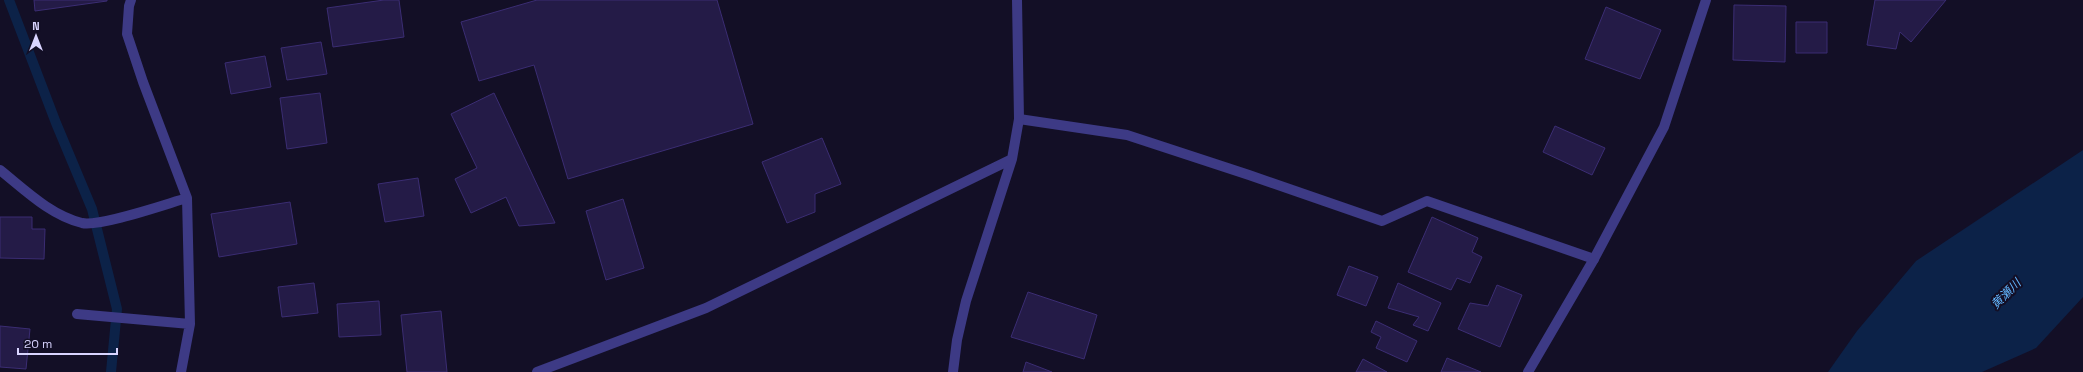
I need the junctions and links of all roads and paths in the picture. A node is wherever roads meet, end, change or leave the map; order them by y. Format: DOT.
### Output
graph roads {
  1 [pos="131,0"];
  2 [pos="1017,0"];
  3 [pos="1706,0"];
  4 [pos="1018,119"];
  5 [pos="1012,159"];
  6 [pos="0,170"];
  7 [pos="187,198"];
  8 [pos="1594,258"];
  9 [pos="77,314"];
  10 [pos="190,324"];
  11 [pos="181,372"];
  12 [pos="537,372"];
  13 [pos="953,372"];
  14 [pos="1528,372"];
  1 -- 7 [label="street"];
  2 -- 4 [label="street"];
  3 -- 8 [label="street"];
  4 -- 5 [label="street"];
  4 -- 8 [label="street"];
  5 -- 12 [label="street"];
  5 -- 13 [label="street"];
  6 -- 7 [label="street"];
  7 -- 10 [label="street"];
  8 -- 14 [label="street"];
  9 -- 10 [label="street"];
  10 -- 11 [label="street"];
}
